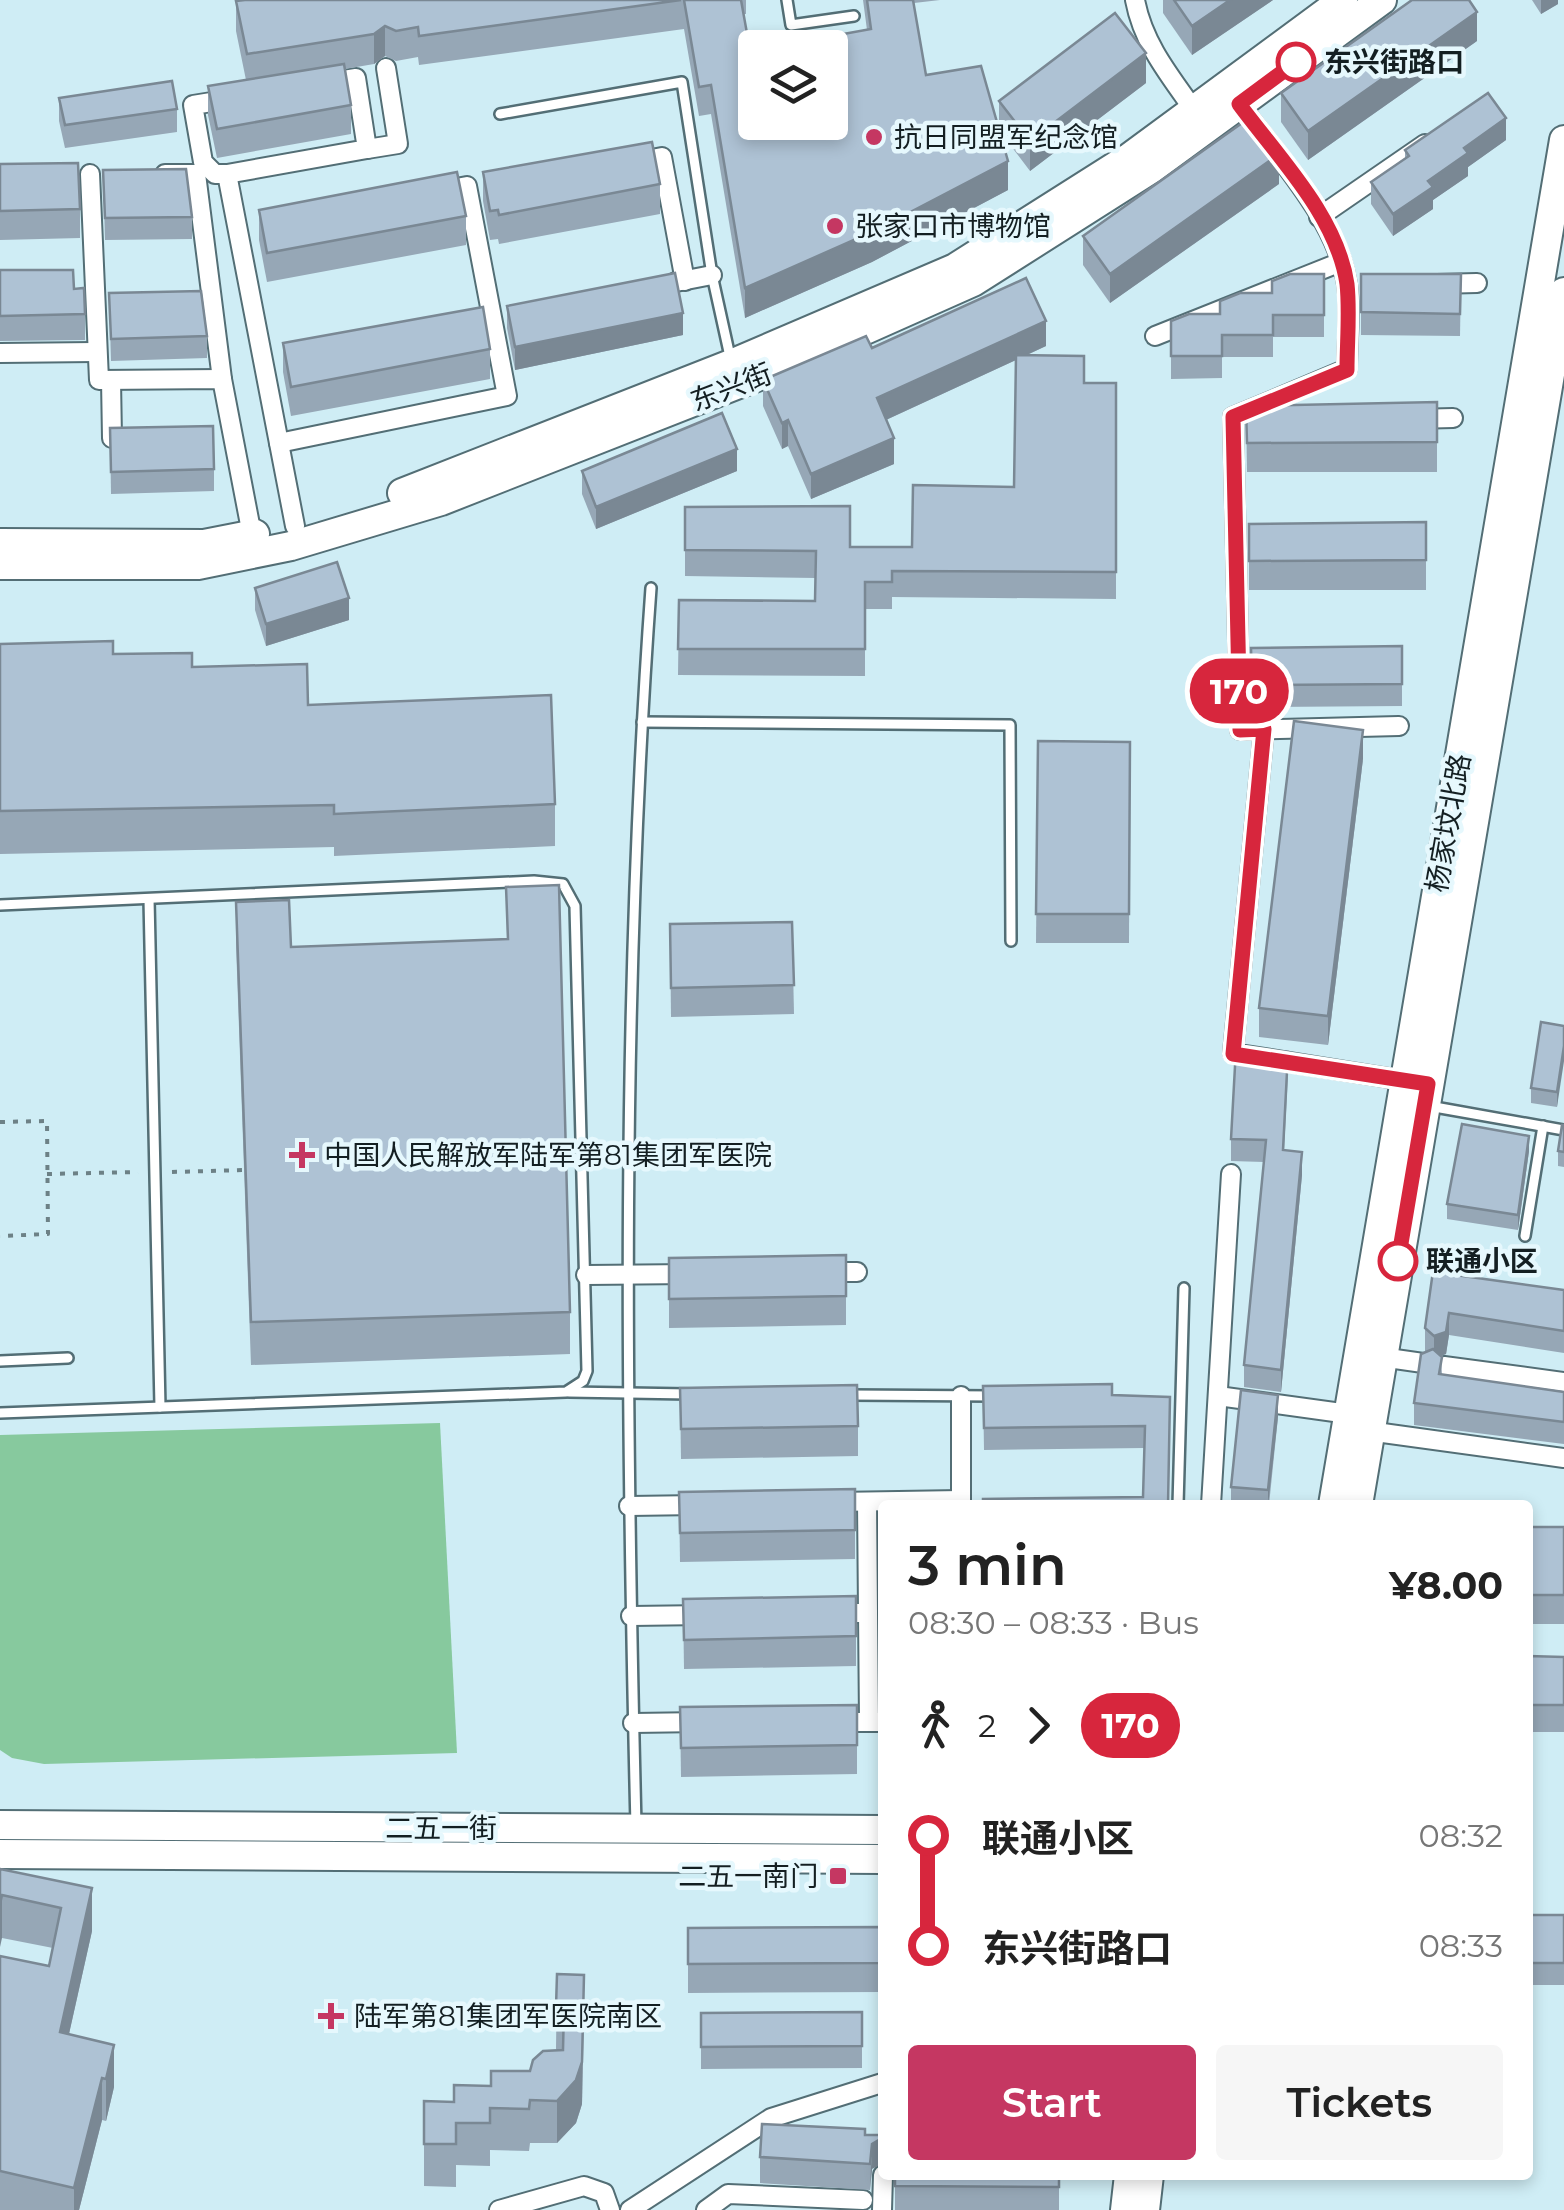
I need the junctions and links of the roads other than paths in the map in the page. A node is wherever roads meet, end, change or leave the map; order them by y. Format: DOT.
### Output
graph roads {
  1 [pos="787,0"];
  2 [pos="1135,0"];
  3 [pos="1343,0"];
  4 [pos="1382,0"];
  5 [pos="854,16"];
  6 [pos="386,68"];
  7 [pos="302,87"];
  8 [pos="248,96"];
  9 [pos="1239,104"];
  10 [pos="500,114"];
  11 [pos="1201,119"];
  12 [pos="1444,130"];
  13 [pos="1564,140"];
  14 [pos="367,150"];
  15 [pos="604,168"];
  16 [pos="90,174"];
  17 [pos="143,174"];
  18 [pos="227,174"];
  19 [pos="429,194"];
  20 [pos="1320,217"];
  21 [pos="257,227"];
  22 [pos="238,230"];
  23 [pos="1341,262"];
  24 [pos="712,275"];
  25 [pos="1476,283"];
  26 [pos="1421,284"];
  27 [pos="1564,292"];
  28 [pos="211,300"];
  29 [pos="191,301"];
  30 [pos="114,303"];
  31 [pos="94,304"];
  32 [pos="494,320"];
  33 [pos="475,324"];
  34 [pos="1156,336"];
  35 [pos="96,352"];
  36 [pos="0,353"];
  37 [pos="282,359"];
  38 [pos="263,363"];
  39 [pos="732,364"];
  40 [pos="222,379"];
  41 [pos="111,380"];
  42 [pos="1453,418"];
  43 [pos="1398,419"];
  44 [pos="1270,422"];
  45 [pos="1233,423"];
  46 [pos="146,438"];
  47 [pos="279,443"];
  48 [pos="295,526"];
  49 [pos="252,535"];
  50 [pos="1236,540"];
  51 [pos="1255,540"];
  52 [pos="0,543"];
  53 [pos="0,565"];
  54 [pos="651,588"];
  55 [pos="642,722"];
  56 [pos="1399,726"];
  57 [pos="1264,729"];
  58 [pos="149,900"];
  59 [pos="0,906"];
  60 [pos="1011,941"];
  61 [pos="1414,1093"];
  62 [pos="1542,1126"];
  63 [pos="1564,1130"];
  64 [pos="1231,1174"];
  65 [pos="1525,1236"];
  66 [pos="800,1272"];
  67 [pos="857,1272"];
  68 [pos="628,1274"];
  69 [pos="704,1274"];
  70 [pos="586,1275"];
  71 [pos="1184,1288"];
  72 [pos="1370,1356"];
  73 [pos="68,1358"];
  74 [pos="0,1361"];
  75 [pos="1423,1364"];
  76 [pos="1444,1366"];
  77 [pos="1564,1382"];
  78 [pos="566,1392"];
  79 [pos="627,1393"];
  80 [pos="706,1394"];
  81 [pos="843,1395"];
  82 [pos="960,1396"];
  83 [pos="1014,1396"];
  84 [pos="1218,1396"];
  85 [pos="160,1408"];
  86 [pos="0,1414"];
  87 [pos="1359,1423"];
  88 [pos="1564,1458"];
  89 [pos="961,1500"];
  90 [pos="1178,1500"];
  91 [pos="1212,1500"];
  92 [pos="1335,1500"];
  93 [pos="1358,1500"];
  94 [pos="867,1502"];
  95 [pos="878,1502"];
  96 [pos="808,1503"];
  97 [pos="708,1504"];
  98 [pos="629,1506"];
  99 [pos="868,1613"];
  100 [pos="809,1614"];
  101 [pos="730,1615"];
  102 [pos="631,1616"];
  103 [pos="732,1722"];
  104 [pos="810,1722"];
  105 [pos="876,1722"];
  106 [pos="633,1723"];
  107 [pos="0,1826"];
  108 [pos="878,1830"];
  109 [pos="636,1843"];
  110 [pos="0,1854"];
  111 [pos="878,1859"];
  112 [pos="878,2084"];
  113 [pos="883,2180"];
  114 [pos="1128,2180"];
  115 [pos="1148,2180"];
  116 [pos="862,2200"];
  117 [pos="499,2210"];
  118 [pos="610,2210"];
  119 [pos="630,2210"];
  120 [pos="706,2210"];
  121 [pos="882,2210"];
  122 [pos="1125,2210"];
  123 [pos="1145,2210"];
  1 -- 5 [label="lane"];
  2 -- 11 [label="street"];
  3 -- 11 [label="main road, 东兴街"];
  4 -- 9 [label="main road, 东兴街"];
  6 -- 14 [label="street"];
  7 -- 14 [label="street"];
  8 -- 18 [label="street"];
  9 -- 11 [label="main road, 东兴街"];
  9 -- 20 [label="street"];
  10 -- 24 [label="lane"];
  11 -- 39 [label="main road, 东兴街"];
  11 -- 53 [label="main road, 东兴街"];
  12 -- 20 [label="street"];
  13 -- 61 [label="main road, 杨家坟北路"];
  14 -- 18 [label="street"];
  15 -- 24 [label="street"];
  16 -- 31 [label="street"];
  17 -- 28 [label="street"];
  18 -- 22 [label="street"];
  19 -- 32 [label="street"];
  20 -- 23 [label="street"];
  21 -- 22 [label="street"];
  22 -- 38 [label="street"];
  23 -- 34 [label="street"];
  23 -- 45 [label="street"];
  24 -- 39 [label="lane"];
  25 -- 26 [label="street"];
  27 -- 61 [label="main road, 杨家坟北路"];
  28 -- 29 [label="street"];
  28 -- 40 [label="street"];
  30 -- 31 [label="street"];
  31 -- 35 [label="street"];
  32 -- 33 [label="street"];
  32 -- 47 [label="street"];
  35 -- 36 [label="street"];
  35 -- 41 [label="street"];
  37 -- 38 [label="street"];
  38 -- 47 [label="street"];
  39 -- 48 [label="main road, 东兴街"];
  40 -- 41 [label="street"];
  40 -- 49 [label="street"];
  41 -- 46 [label="street"];
  42 -- 43 [label="street"];
  44 -- 45 [label="street"];
  45 -- 50 [label="street"];
  47 -- 48 [label="street"];
  48 -- 49 [label="main road, 东兴街"];
  49 -- 52 [label="main road, 东兴街"];
  50 -- 51 [label="street"];
  50 -- 57 [label="street"];
  54 -- 55 [label="lane"];
  55 -- 60 [label="lane"];
  55 -- 68 [label="lane"];
  56 -- 57 [label="street"];
  57 -- 61 [label="street"];
  58 -- 59 [label="lane"];
  58 -- 70 [label="lane"];
  58 -- 85 [label="lane"];
  61 -- 62 [label="lane"];
  61 -- 72 [label="main road, 杨家坟北路"];
  62 -- 63 [label="lane"];
  62 -- 65 [label="lane"];
  64 -- 84 [label="street"];
  66 -- 67 [label="street"];
  68 -- 69 [label="street"];
  68 -- 70 [label="street"];
  68 -- 79 [label="lane"];
  70 -- 78 [label="lane"];
  71 -- 90 [label="lane"];
  72 -- 75 [label="street"];
  72 -- 87 [label="main road, 杨家坟北路"];
  73 -- 74 [label="lane"];
  76 -- 77 [label="street"];
  78 -- 79 [label="lane"];
  78 -- 85 [label="lane"];
  79 -- 80 [label="lane"];
  79 -- 98 [label="lane"];
  81 -- 82 [label="lane"];
  82 -- 83 [label="lane"];
  82 -- 89 [label="street"];
  84 -- 87 [label="street"];
  84 -- 91 [label="street"];
  85 -- 86 [label="lane"];
  87 -- 88 [label="street"];
  87 -- 92 [label="main road, 杨家坟北路"];
  87 -- 93 [label="main road, 杨家坟北路"];
  94 -- 95 [label="street"];
  94 -- 96 [label="street"];
  94 -- 99 [label="street"];
  97 -- 98 [label="street"];
  98 -- 102 [label="lane"];
  99 -- 100 [label="street"];
  99 -- 105 [label="street"];
  101 -- 102 [label="street"];
  102 -- 106 [label="lane"];
  103 -- 106 [label="street"];
  104 -- 105 [label="street"];
  106 -- 109 [label="lane"];
  107 -- 109 [label="main road, 二五一街"];
  108 -- 109 [label="main road, 二五一街"];
  109 -- 110 [label="main road, 二五一街"];
  109 -- 111 [label="main road, 二五一街"];
  112 -- 119 [label="street"];
  113 -- 121 [label="street"];
  114 -- 122 [label="main road"];
  115 -- 123 [label="main road"];
  116 -- 120 [label="street"];
  117 -- 118 [label="street"];
}
